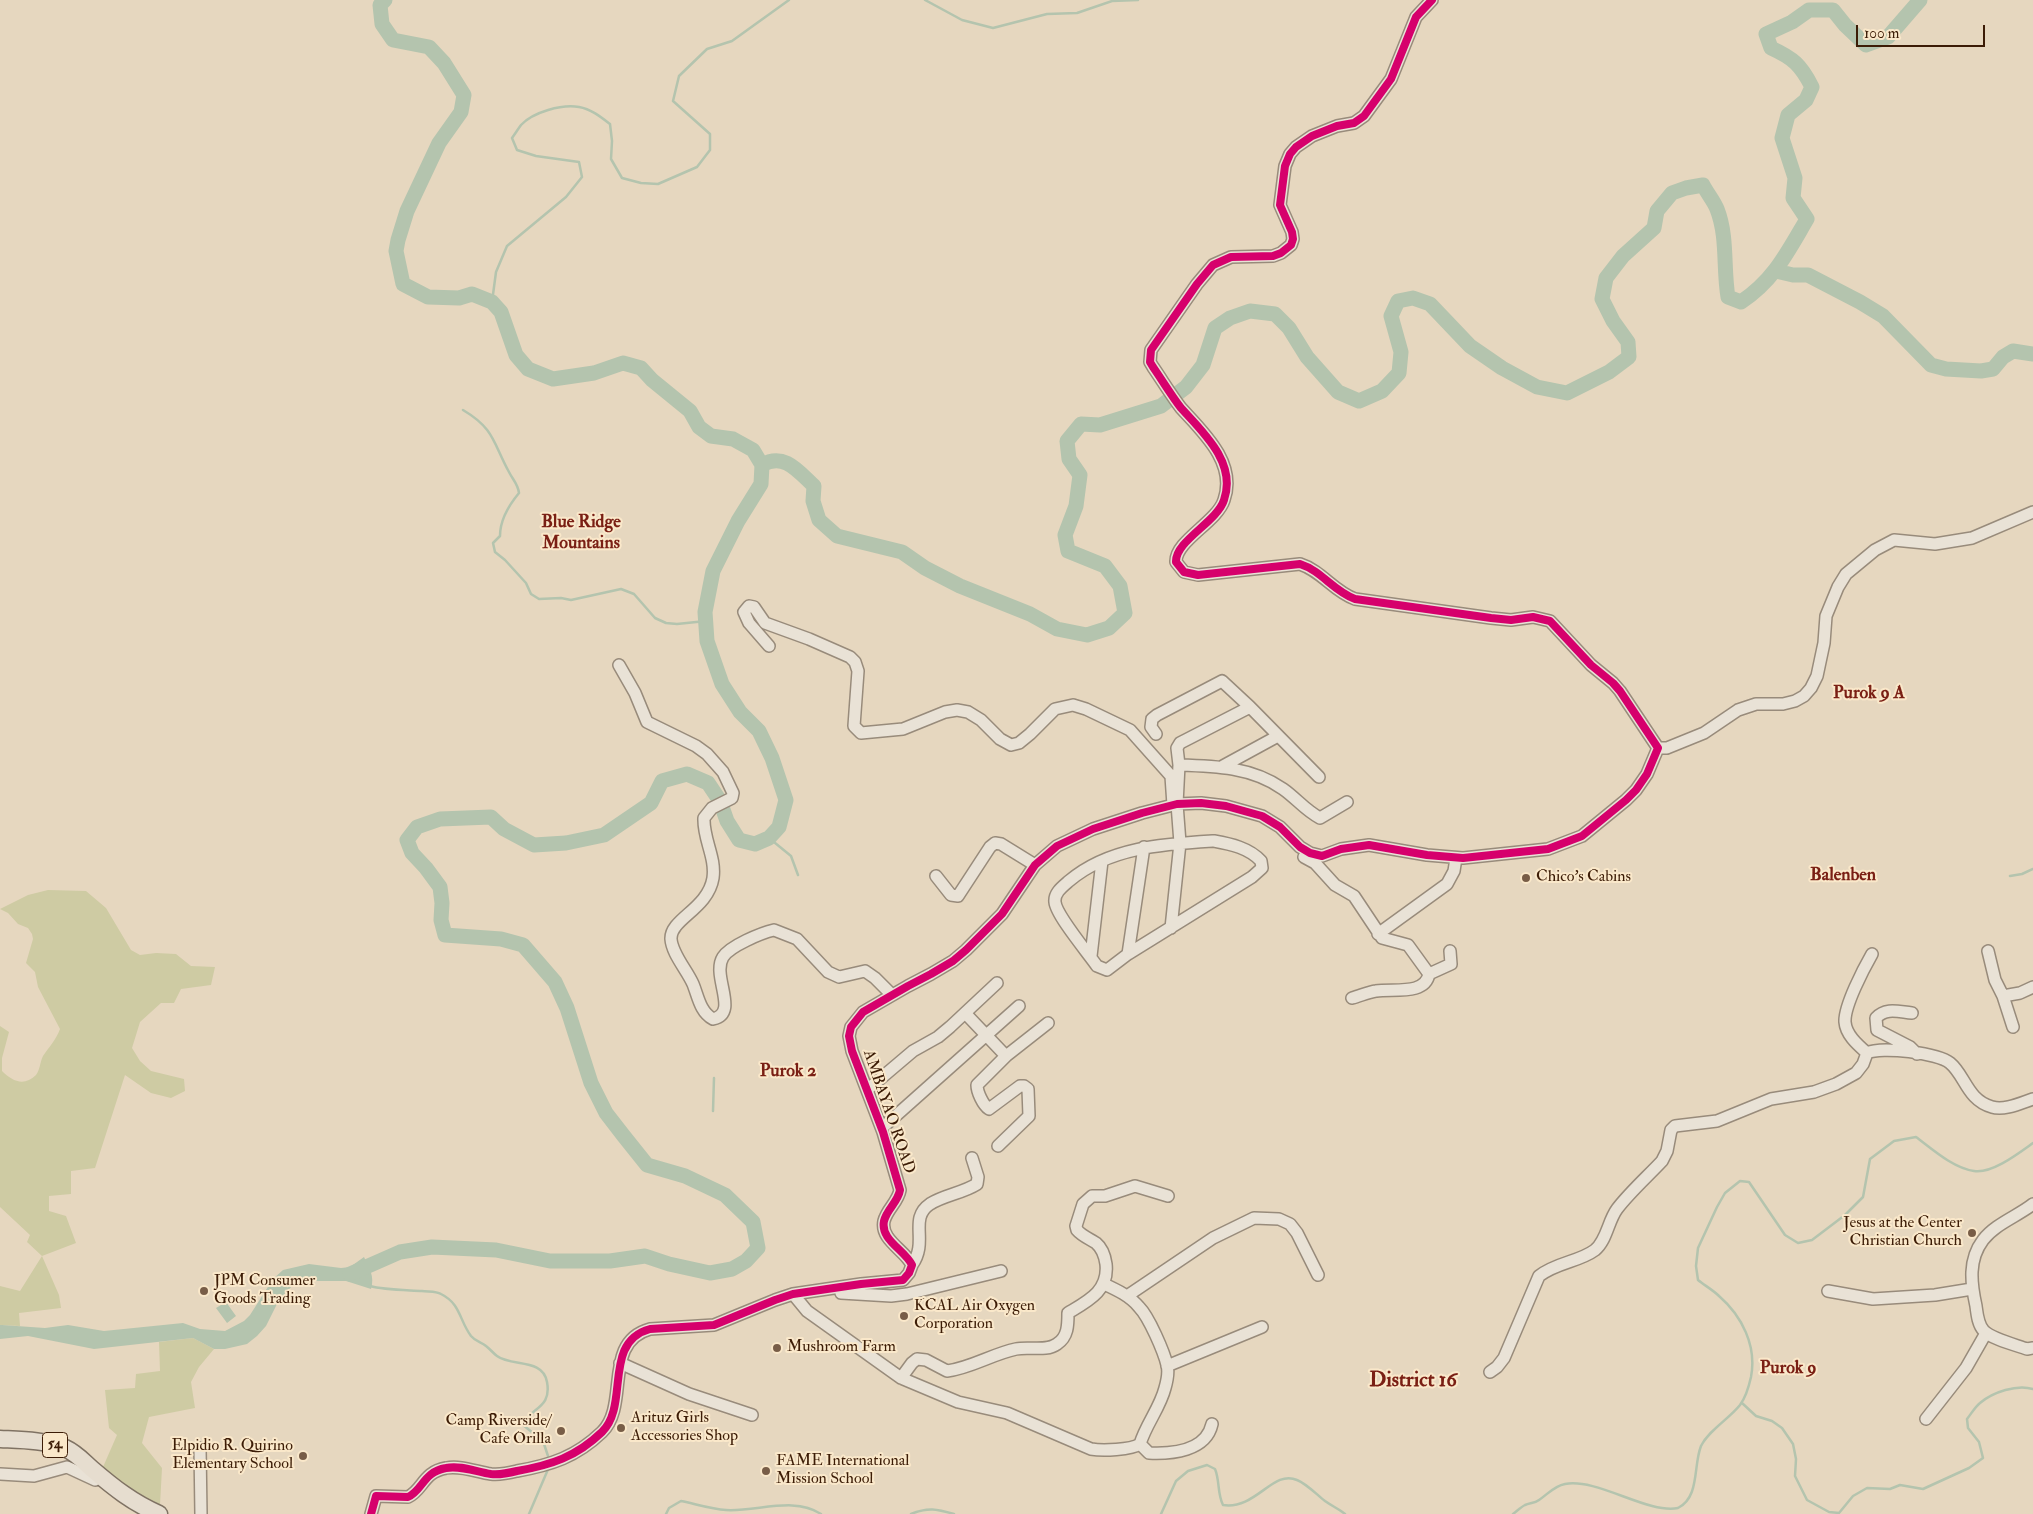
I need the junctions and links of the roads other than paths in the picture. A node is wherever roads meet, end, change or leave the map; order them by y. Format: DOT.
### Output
graph roads {
  1 [pos="1432,0"];
  2 [pos="2033,512"];
  3 [pos="769,646"];
  4 [pos="619,665"];
  5 [pos="1250,707"];
  6 [pos="1156,734"];
  7 [pos="1278,736"];
  8 [pos="1658,748"];
  9 [pos="1179,766"];
  10 [pos="1223,766"];
  11 [pos="1319,777"];
  12 [pos="1347,802"];
  13 [pos="1175,804"];
  14 [pos="1180,843"];
  15 [pos="1144,847"];
  16 [pos="1304,857"];
  17 [pos="1456,858"];
  18 [pos="1102,861"];
  19 [pos="1034,865"];
  20 [pos="936,876"];
  21 [pos="1171,928"];
  22 [pos="1378,934"];
  23 [pos="1450,951"];
  24 [pos="1988,951"];
  25 [pos="1128,954"];
  26 [pos="1872,954"];
  27 [pos="1091,956"];
  28 [pos="1429,974"];
  29 [pos="997,983"];
  30 [pos="2033,987"];
  31 [pos="892,995"];
  32 [pos="2003,996"];
  33 [pos="1352,998"];
  34 [pos="1019,1006"];
  35 [pos="965,1013"];
  36 [pos="1912,1014"];
  37 [pos="1048,1023"];
  38 [pos="2013,1027"];
  39 [pos="986,1035"];
  40 [pos="1867,1053"];
  41 [pos="1917,1054"];
  42 [pos="1006,1056"];
  43 [pos="867,1090"];
  44 [pos="2033,1099"];
  45 [pos="882,1128"];
  46 [pos="998,1146"];
  47 [pos="972,1158"];
  48 [pos="1168,1196"];
  49 [pos="2033,1204"];
  50 [pos="912,1264"];
  51 [pos="1001,1271"];
  52 [pos="1318,1274"];
  53 [pos="1104,1284"];
  54 [pos="834,1288"];
  55 [pos="1972,1289"];
  56 [pos="1828,1291"];
  57 [pos="793,1294"];
  58 [pos="1127,1296"];
  59 [pos="1262,1327"];
  60 [pos="1986,1333"];
  61 [pos="2033,1348"];
  62 [pos="620,1364"];
  63 [pos="1168,1366"];
  64 [pos="1490,1372"];
  65 [pos="901,1378"];
  66 [pos="752,1415"];
  67 [pos="1926,1419"];
  68 [pos="1212,1424"];
  69 [pos="0,1439"];
  70 [pos="1140,1444"];
  71 [pos="200,1448"];
  72 [pos="0,1474"];
  73 [pos="100,1475"];
  74 [pos="159,1514"];
  75 [pos="201,1514"];
  76 [pos="371,1514"];
  1 -- 8 [label="street"];
  2 -- 8 [label="street"];
  3 -- 13 [label="street"];
  4 -- 31 [label="street"];
  5 -- 6 [label="street"];
  5 -- 7 [label="street"];
  5 -- 9 [label="street"];
  7 -- 10 [label="street"];
  7 -- 11 [label="street"];
  8 -- 17 [label="street, AMBAYAO ROAD"];
  9 -- 10 [label="street"];
  9 -- 13 [label="street"];
  10 -- 12 [label="street"];
  13 -- 14 [label="street"];
  13 -- 17 [label="street, AMBAYAO ROAD"];
  13 -- 19 [label="street, AMBAYAO ROAD"];
  14 -- 15 [label="street"];
  14 -- 21 [label="street"];
  14 -- 21 [label="street"];
  15 -- 18 [label="street"];
  15 -- 25 [label="street"];
  16 -- 22 [label="street"];
  17 -- 22 [label="street"];
  18 -- 27 [label="street"];
  18 -- 27 [label="street"];
  19 -- 20 [label="street"];
  19 -- 31 [label="street, AMBAYAO ROAD"];
  21 -- 25 [label="street"];
  22 -- 28 [label="street"];
  23 -- 28 [label="street"];
  24 -- 32 [label="street"];
  25 -- 27 [label="street"];
  26 -- 40 [label="street"];
  28 -- 33 [label="street"];
  29 -- 35 [label="street"];
  30 -- 32 [label="street"];
  31 -- 43 [label="street, AMBAYAO ROAD"];
  32 -- 38 [label="street"];
  34 -- 39 [label="street"];
  35 -- 39 [label="street"];
  35 -- 43 [label="street"];
  36 -- 41 [label="street"];
  37 -- 42 [label="street"];
  39 -- 42 [label="street"];
  39 -- 45 [label="street"];
  40 -- 41 [label="street"];
  40 -- 64 [label="street"];
  41 -- 44 [label="street"];
  42 -- 46 [label="street"];
  43 -- 45 [label="street, AMBAYAO ROAD"];
  45 -- 50 [label="street, AMBAYAO ROAD"];
  47 -- 50 [label="street"];
  48 -- 53 [label="street"];
  49 -- 55 [label="street"];
  50 -- 54 [label="street"];
  51 -- 54 [label="street"];
  52 -- 58 [label="street"];
  53 -- 58 [label="street"];
  53 -- 65 [label="street"];
  54 -- 57 [label="street"];
  55 -- 56 [label="street"];
  55 -- 60 [label="street"];
  57 -- 62 [label="street"];
  57 -- 65 [label="street"];
  58 -- 63 [label="street"];
  59 -- 63 [label="street"];
  60 -- 61 [label="street"];
  60 -- 67 [label="street"];
  62 -- 66 [label="street"];
  62 -- 76 [label="street"];
  63 -- 70 [label="street"];
  65 -- 70 [label="street"];
  68 -- 70 [label="street"];
  69 -- 73 [label="highway, 54"];
  71 -- 75 [label="street"];
  72 -- 73 [label="street"];
  73 -- 74 [label="highway, 54"];
}
